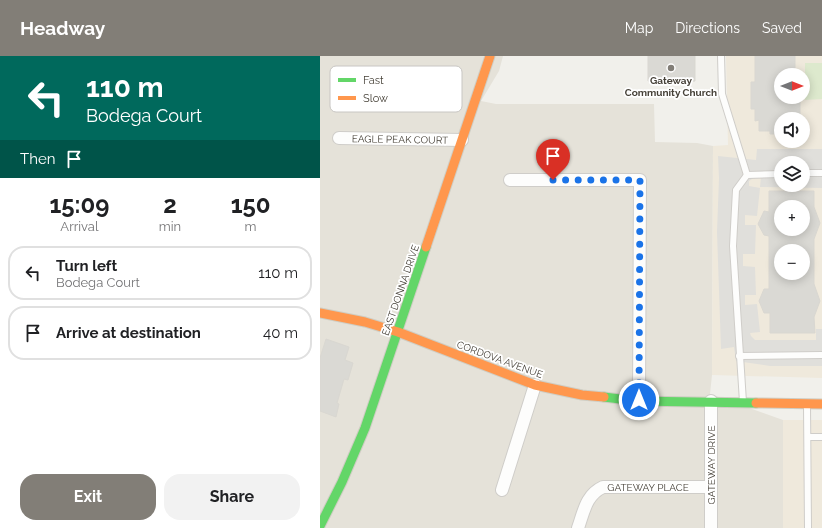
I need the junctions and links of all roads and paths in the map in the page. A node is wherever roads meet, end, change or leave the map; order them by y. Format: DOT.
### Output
graph roads {
  1 [pos="490,56"];
  2 [pos="721,56"];
  3 [pos="339,138"];
  4 [pos="462,140"];
  5 [pos="822,172"];
  6 [pos="810,173"];
  7 [pos="774,174"];
  8 [pos="748,175"];
  9 [pos="510,180"];
  10 [pos="320,313"];
  11 [pos="398,332"];
  12 [pos="822,355"];
  13 [pos="739,356"];
  14 [pos="535,385"];
  15 [pos="639,400"];
  16 [pos="711,401"];
  17 [pos="743,402"];
  18 [pos="807,403"];
  19 [pos="822,404"];
  20 [pos="808,436"];
  21 [pos="822,437"];
  22 [pos="711,487"];
  23 [pos="502,490"];
  24 [pos="320,526"];
  25 [pos="578,528"];
  26 [pos="711,528"];
  27 [pos="808,528"];
  1 -- 4 [label="street, EAST DONNA DRIVE"];
  2 -- 8 [label="lane"];
  3 -- 4 [label="street, EAGLE PEAK COURT"];
  4 -- 11 [label="street, EAST DONNA DRIVE"];
  5 -- 6 [label="lane"];
  7 -- 8 [label="lane"];
  8 -- 13 [label="lane"];
  9 -- 15 [label="street"];
  10 -- 11 [label="street, CORDOVA AVENUE"];
  11 -- 14 [label="street, CORDOVA AVENUE"];
  11 -- 24 [label="street, EAST DONNA DRIVE"];
  12 -- 13 [label="lane"];
  13 -- 17 [label="lane"];
  14 -- 15 [label="street, CORDOVA AVENUE"];
  14 -- 23 [label="street"];
  15 -- 16 [label="street, CORDOVA AVENUE"];
  16 -- 17 [label="street, CORDOVA AVENUE"];
  16 -- 22 [label="street, GATEWAY DRIVE"];
  17 -- 18 [label="street, CORDOVA AVENUE"];
  18 -- 19 [label="street, CORDOVA AVENUE"];
  18 -- 20 [label="lane"];
  20 -- 21 [label="lane"];
  20 -- 27 [label="lane"];
  22 -- 25 [label="street, GATEWAY PLACE"];
  22 -- 26 [label="street, GATEWAY DRIVE"];
}
